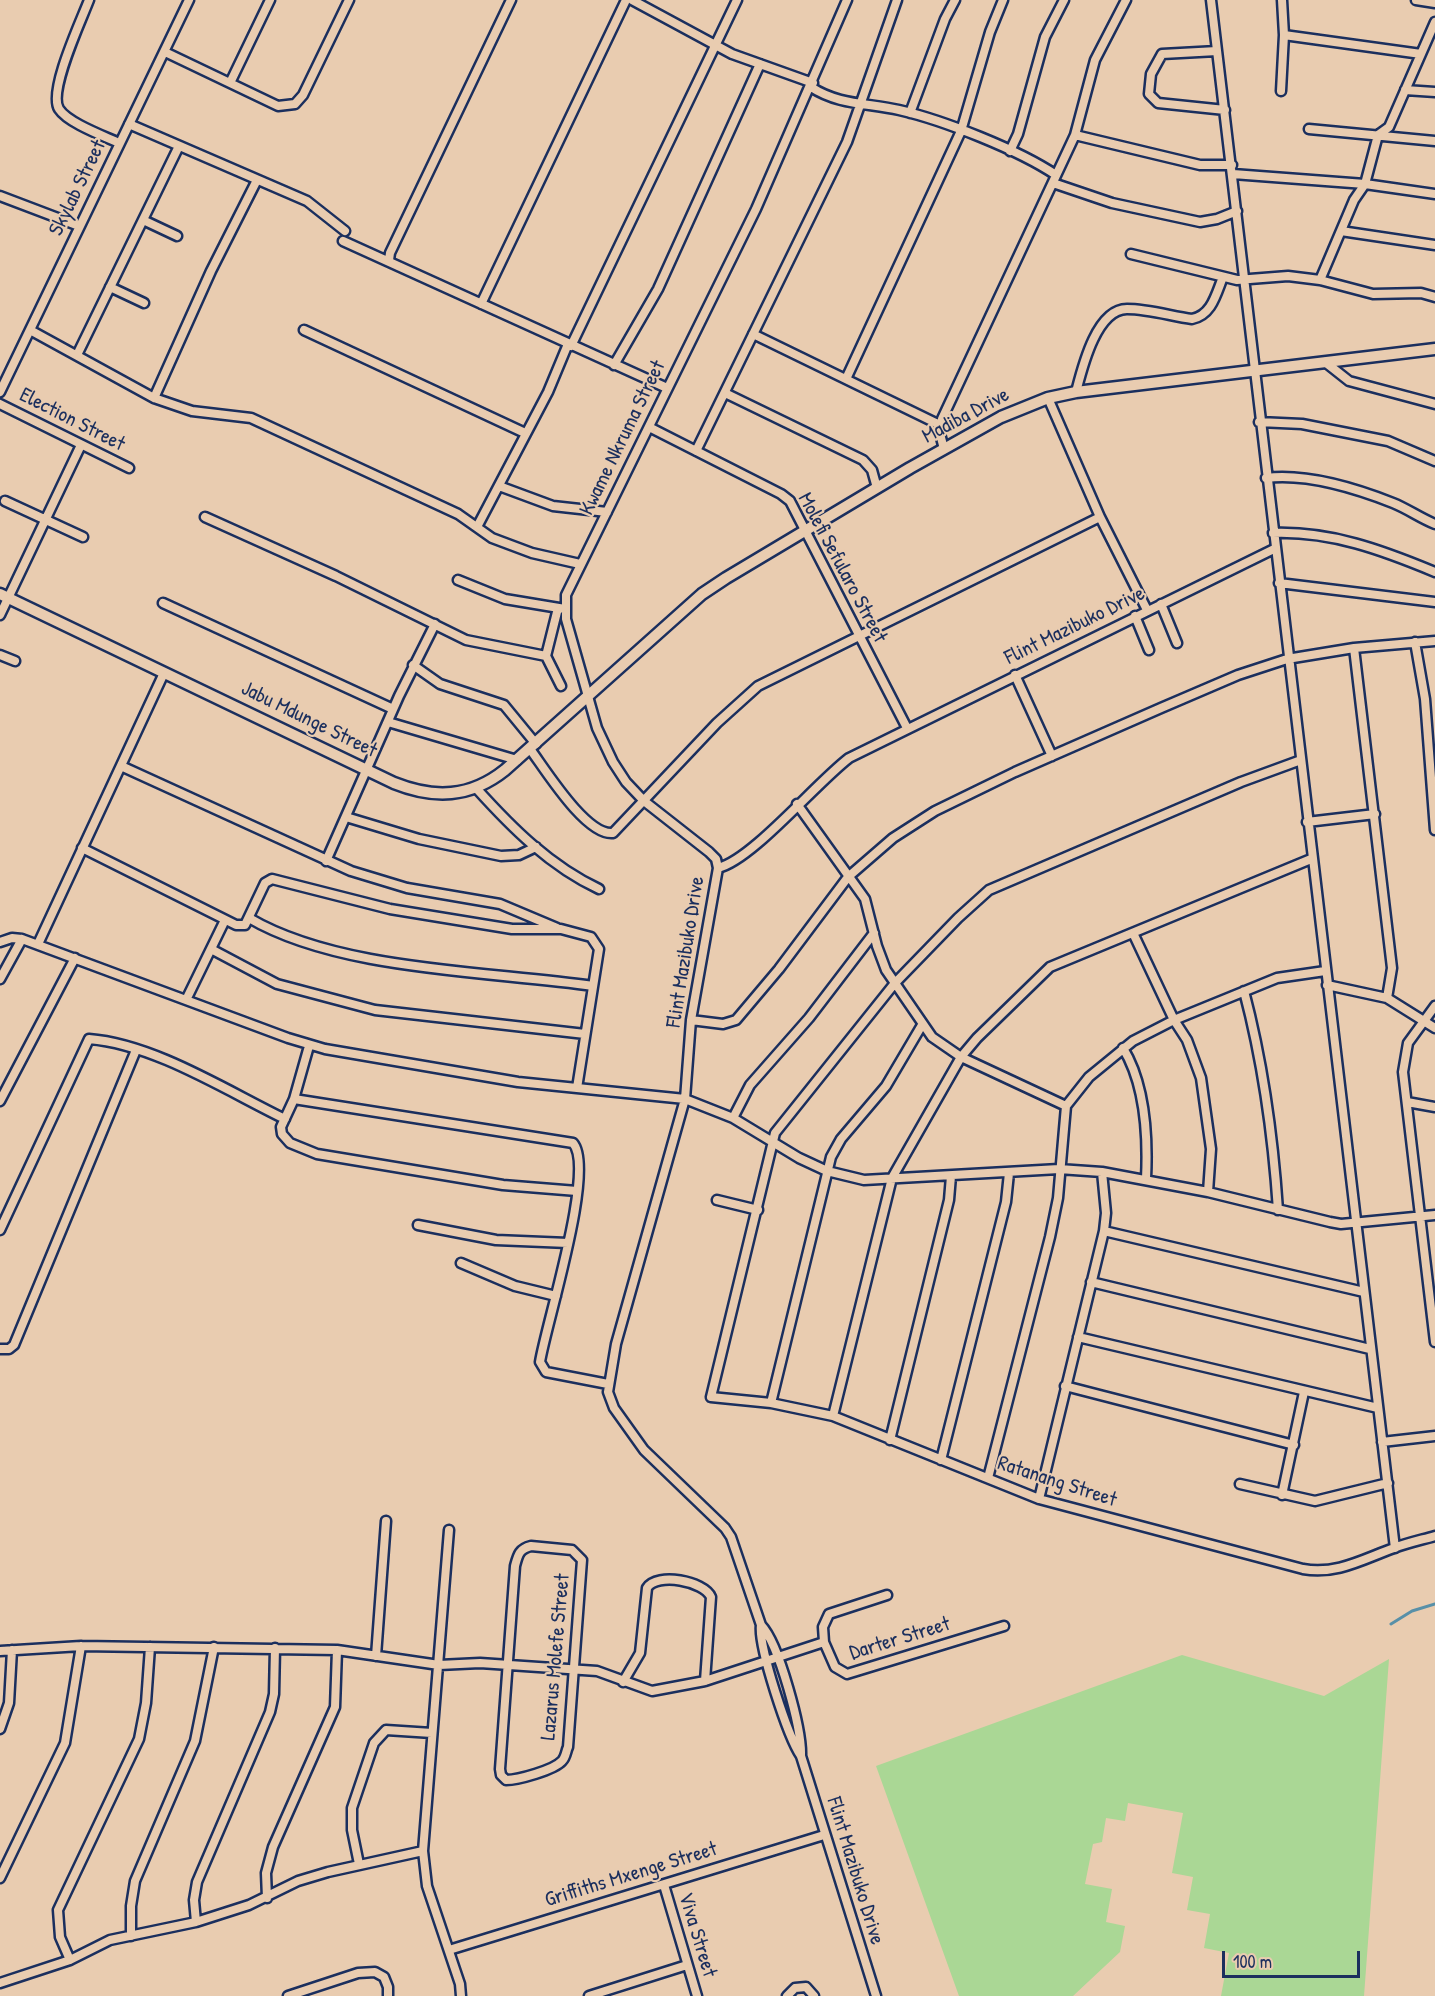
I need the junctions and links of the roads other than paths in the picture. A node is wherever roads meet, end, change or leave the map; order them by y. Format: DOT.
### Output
graph roads {
  1 [pos="89,0"];
  2 [pos="189,0"];
  3 [pos="270,0"];
  4 [pos="349,0"];
  5 [pos="511,0"];
  6 [pos="626,0"];
  7 [pos="632,0"];
  8 [pos="737,0"];
  9 [pos="848,0"];
  10 [pos="897,0"];
  11 [pos="955,0"];
  12 [pos="1004,0"];
  13 [pos="1064,0"];
  14 [pos="1126,0"];
  15 [pos="1211,0"];
  16 [pos="1282,0"];
  17 [pos="1416,0"];
  18 [pos="1435,3"];
  19 [pos="1435,22"];
  20 [pos="1284,35"];
  21 [pos="1431,42"];
  22 [pos="716,45"];
  23 [pos="1217,51"];
  24 [pos="165,52"];
  25 [pos="1421,54"];
  26 [pos="760,64"];
  27 [pos="230,83"];
  28 [pos="812,85"];
  29 [pos="1405,90"];
  30 [pos="1281,91"];
  31 [pos="1435,92"];
  32 [pos="860,105"];
  33 [pos="1226,110"];
  34 [pos="910,113"];
  35 [pos="129,123"];
  36 [pos="1309,129"];
  37 [pos="961,131"];
  38 [pos="1075,135"];
  39 [pos="1378,135"];
  40 [pos="1435,141"];
  41 [pos="119,143"];
  42 [pos="179,146"];
  43 [pos="1010,151"];
  44 [pos="1233,169"];
  45 [pos="1055,179"];
  46 [pos="257,180"];
  47 [pos="1365,184"];
  48 [pos="1435,194"];
  49 [pos="0,196"];
  50 [pos="1237,212"];
  51 [pos="142,220"];
  52 [pos="79,226"];
  53 [pos="345,231"];
  54 [pos="1341,231"];
  55 [pos="177,236"];
  56 [pos="343,241"];
  57 [pos="1435,245"];
  58 [pos="1131,254"];
  59 [pos="389,260"];
  60 [pos="1223,277"];
  61 [pos="1245,279"];
  62 [pos="1320,280"];
  63 [pos="110,287"];
  64 [pos="1435,297"];
  65 [pos="144,303"];
  66 [pos="481,304"];
  67 [pos="30,330"];
  68 [pos="304,330"];
  69 [pos="753,334"];
  70 [pos="570,345"];
  71 [pos="1435,349"];
  72 [pos="77,355"];
  73 [pos="1325,362"];
  74 [pos="614,365"];
  75 [pos="1253,371"];
  76 [pos="846,379"];
  77 [pos="668,388"];
  78 [pos="0,392"];
  79 [pos="1076,392"];
  80 [pos="725,393"];
  81 [pos="154,398"];
  82 [pos="1048,398"];
  83 [pos="0,404"];
  84 [pos="1435,404"];
  85 [pos="1259,422"];
  86 [pos="940,425"];
  87 [pos="649,427"];
  88 [pos="525,433"];
  89 [pos="81,445"];
  90 [pos="944,449"];
  91 [pos="696,451"];
  92 [pos="1435,461"];
  93 [pos="129,468"];
  94 [pos="1266,478"];
  95 [pos="500,486"];
  96 [pos="877,488"];
  97 [pos="6,501"];
  98 [pos="607,512"];
  99 [pos="206,517"];
  100 [pos="1100,517"];
  101 [pos="45,520"];
  102 [pos="1435,524"];
  103 [pos="477,527"];
  104 [pos="806,530"];
  105 [pos="1273,533"];
  106 [pos="82,537"];
  107 [pos="1274,549"];
  108 [pos="580,564"];
  109 [pos="1435,572"];
  110 [pos="458,580"];
  111 [pos="1279,584"];
  112 [pos="4,596"];
  113 [pos="1435,602"];
  114 [pos="164,603"];
  115 [pos="1161,604"];
  116 [pos="562,608"];
  117 [pos="1147,610"];
  118 [pos="0,615"];
  119 [pos="1135,616"];
  120 [pos="435,624"];
  121 [pos="859,637"];
  122 [pos="1435,641"];
  123 [pos="1415,642"];
  124 [pos="1177,643"];
  125 [pos="1354,648"];
  126 [pos="1149,650"];
  127 [pos="0,655"];
  128 [pos="546,656"];
  129 [pos="1287,658"];
  130 [pos="15,661"];
  131 [pos="413,665"];
  132 [pos="164,673"];
  133 [pos="1015,675"];
  134 [pos="561,686"];
  135 [pos="588,698"];
  136 [pos="393,710"];
  137 [pos="388,722"];
  138 [pos="907,728"];
  139 [pos="533,746"];
  140 [pos="1052,756"];
  141 [pos="517,760"];
  142 [pos="1300,760"];
  143 [pos="121,766"];
  144 [pos="368,770"];
  145 [pos="476,788"];
  146 [pos="644,801"];
  147 [pos="797,804"];
  148 [pos="1375,814"];
  149 [pos="346,817"];
  150 [pos="1307,822"];
  151 [pos="1435,830"];
  152 [pos="536,847"];
  153 [pos="82,848"];
  154 [pos="1311,859"];
  155 [pos="326,861"];
  156 [pos="718,868"];
  157 [pos="848,877"];
  158 [pos="599,889"];
  159 [pos="249,918"];
  160 [pos="225,920"];
  161 [pos="561,930"];
  162 [pos="874,933"];
  163 [pos="1133,933"];
  164 [pos="22,939"];
  165 [pos="0,942"];
  166 [pos="38,944"];
  167 [pos="211,949"];
  168 [pos="75,958"];
  169 [pos="1325,971"];
  170 [pos="0,979"];
  171 [pos="895,983"];
  172 [pos="1327,985"];
  173 [pos="592,986"];
  174 [pos="1244,991"];
  175 [pos="1387,998"];
  176 [pos="186,1000"];
  177 [pos="1435,1006"];
  178 [pos="691,1020"];
  179 [pos="1174,1020"];
  180 [pos="1424,1021"];
  181 [pos="922,1025"];
  182 [pos="1435,1028"];
  183 [pos="585,1034"];
  184 [pos="309,1046"];
  185 [pos="1123,1048"];
  186 [pos="136,1050"];
  187 [pos="961,1057"];
  188 [pos="577,1088"];
  189 [pos="294,1099"];
  190 [pos="685,1099"];
  191 [pos="0,1101"];
  192 [pos="1407,1102"];
  193 [pos="1066,1106"];
  194 [pos="1435,1107"];
  195 [pos="733,1118"];
  196 [pos="285,1119"];
  197 [pos="771,1143"];
  198 [pos="1059,1169"];
  199 [pos="827,1171"];
  200 [pos="1102,1172"];
  201 [pos="1009,1173"];
  202 [pos="951,1176"];
  203 [pos="892,1178"];
  204 [pos="1146,1179"];
  205 [pos="578,1191"];
  206 [pos="1208,1192"];
  207 [pos="717,1200"];
  208 [pos="758,1210"];
  209 [pos="1278,1210"];
  210 [pos="1435,1215"];
  211 [pos="1421,1217"];
  212 [pos="1354,1223"];
  213 [pos="418,1225"];
  214 [pos="0,1230"];
  215 [pos="1104,1231"];
  216 [pos="568,1243"];
  217 [pos="461,1263"];
  218 [pos="1091,1282"];
  219 [pos="1364,1292"];
  220 [pos="556,1296"];
  221 [pos="1434,1314"];
  222 [pos="1078,1337"];
  223 [pos="1435,1342"];
  224 [pos="0,1349"];
  225 [pos="1370,1349"];
  226 [pos="608,1384"];
  227 [pos="1065,1386"];
  228 [pos="1304,1392"];
  229 [pos="771,1403"];
  230 [pos="1378,1408"];
  231 [pos="833,1416"];
  232 [pos="1435,1436"];
  233 [pos="890,1440"];
  234 [pos="1382,1442"];
  235 [pos="1294,1445"];
  236 [pos="941,1460"];
  237 [pos="988,1478"];
  238 [pos="1388,1483"];
  239 [pos="1240,1484"];
  240 [pos="1282,1495"];
  241 [pos="1039,1499"];
  242 [pos="386,1521"];
  243 [pos="449,1530"];
  244 [pos="1435,1536"];
  245 [pos="1395,1548"];
  246 [pos="887,1595"];
  247 [pos="761,1625"];
  248 [pos="1004,1626"];
  249 [pos="824,1642"];
  250 [pos="81,1647"];
  251 [pos="150,1647"];
  252 [pos="214,1647"];
  253 [pos="275,1648"];
  254 [pos="12,1650"];
  255 [pos="337,1650"];
  256 [pos="0,1651"];
  257 [pos="376,1656"];
  258 [pos="778,1656"];
  259 [pos="767,1659"];
  260 [pos="507,1664"];
  261 [pos="439,1665"];
  262 [pos="573,1668"];
  263 [pos="705,1681"];
  264 [pos="623,1682"];
  265 [pos="0,1729"];
  266 [pos="432,1733"];
  267 [pos="801,1755"];
  268 [pos="824,1834"];
  269 [pos="423,1851"];
  270 [pos="359,1864"];
  271 [pos="0,1878"];
  272 [pos="664,1885"];
  273 [pos="267,1898"];
  274 [pos="196,1922"];
  275 [pos="131,1936"];
  276 [pos="449,1950"];
  277 [pos="70,1960"];
  278 [pos="687,1965"];
  279 [pos="0,1983"];
  280 [pos="308,1993"];
  281 [pos="288,1996"];
  282 [pos="388,1996"];
  283 [pos="460,1996"];
  284 [pos="589,1996"];
  285 [pos="697,1996"];
  286 [pos="787,1996"];
  287 [pos="814,1996"];
  288 [pos="876,1996"];
  1 -- 41 [label="street"];
  2 -- 24 [label="street, Skylab Street"];
  3 -- 27 [label="street"];
  4 -- 27 [label="street"];
  5 -- 59 [label="street"];
  6 -- 66 [label="street"];
  7 -- 22 [label="street"];
  8 -- 22 [label="street"];
  9 -- 28 [label="street, Kwame Nkruma Street"];
  10 -- 32 [label="street"];
  11 -- 34 [label="street"];
  12 -- 37 [label="street"];
  13 -- 43 [label="street"];
  14 -- 38 [label="street"];
  15 -- 23 [label="street"];
  16 -- 20 [label="street"];
  17 -- 18 [label="street"];
  19 -- 21 [label="street"];
  20 -- 25 [label="street"];
  20 -- 30 [label="street"];
  21 -- 25 [label="street"];
  22 -- 26 [label="street"];
  22 -- 70 [label="street"];
  23 -- 33 [label="street"];
  23 -- 33 [label="street"];
  24 -- 27 [label="street"];
  24 -- 35 [label="street, Skylab Street"];
  25 -- 29 [label="street"];
  26 -- 28 [label="street"];
  26 -- 74 [label="street"];
  28 -- 32 [label="street"];
  28 -- 77 [label="street, Kwame Nkruma Street"];
  29 -- 31 [label="street"];
  29 -- 39 [label="street"];
  32 -- 34 [label="street"];
  32 -- 69 [label="street"];
  33 -- 44 [label="street"];
  34 -- 37 [label="street"];
  35 -- 41 [label="street, Skylab Street"];
  35 -- 42 [label="street"];
  36 -- 39 [label="street"];
  37 -- 43 [label="street"];
  37 -- 76 [label="street"];
  38 -- 44 [label="street"];
  38 -- 45 [label="street"];
  39 -- 40 [label="street"];
  39 -- 47 [label="street"];
  41 -- 52 [label="street, Skylab Street"];
  42 -- 46 [label="street"];
  42 -- 51 [label="street"];
  43 -- 45 [label="street"];
  44 -- 47 [label="street"];
  44 -- 50 [label="street"];
  45 -- 50 [label="street"];
  45 -- 86 [label="street"];
  46 -- 53 [label="street"];
  46 -- 81 [label="street"];
  47 -- 48 [label="street"];
  47 -- 54 [label="street"];
  49 -- 52 [label="street"];
  50 -- 61 [label="street"];
  51 -- 55 [label="street"];
  51 -- 63 [label="street"];
  52 -- 67 [label="street, Skylab Street"];
  54 -- 57 [label="street"];
  54 -- 62 [label="street"];
  56 -- 59 [label="street"];
  58 -- 60 [label="street"];
  59 -- 66 [label="street"];
  60 -- 61 [label="street"];
  60 -- 79 [label="street"];
  61 -- 62 [label="street"];
  61 -- 75 [label="street"];
  62 -- 64 [label="street"];
  63 -- 65 [label="street"];
  63 -- 72 [label="street"];
  66 -- 70 [label="street"];
  67 -- 72 [label="street"];
  67 -- 78 [label="street, Skylab Street"];
  68 -- 88 [label="street"];
  69 -- 76 [label="street"];
  69 -- 80 [label="street"];
  70 -- 74 [label="street"];
  70 -- 88 [label="street"];
  71 -- 73 [label="street, Madiba Drive"];
  72 -- 81 [label="street"];
  73 -- 75 [label="street, Madiba Drive"];
  73 -- 84 [label="street"];
  74 -- 77 [label="street"];
  75 -- 79 [label="street, Madiba Drive"];
  75 -- 85 [label="street"];
  76 -- 86 [label="street"];
  77 -- 87 [label="street, Kwame Nkruma Street"];
  79 -- 82 [label="street, Madiba Drive"];
  80 -- 91 [label="street"];
  80 -- 96 [label="street"];
  81 -- 103 [label="street"];
  82 -- 90 [label="street, Madiba Drive"];
  82 -- 100 [label="street"];
  83 -- 89 [label="street, Election Street"];
  85 -- 92 [label="street"];
  85 -- 94 [label="street"];
  86 -- 90 [label="street"];
  87 -- 91 [label="street, Molefi Sefularo Street"];
  87 -- 98 [label="street, Kwame Nkruma Street"];
  88 -- 95 [label="street"];
  89 -- 93 [label="street, Election Street"];
  89 -- 101 [label="street"];
  90 -- 96 [label="street, Madiba Drive"];
  91 -- 104 [label="street, Molefi Sefularo Street"];
  94 -- 102 [label="street"];
  94 -- 105 [label="street"];
  95 -- 98 [label="street"];
  95 -- 103 [label="street"];
  96 -- 104 [label="street, Madiba Drive"];
  97 -- 101 [label="street"];
  98 -- 108 [label="street, Kwame Nkruma Street"];
  99 -- 120 [label="street"];
  100 -- 117 [label="street"];
  100 -- 121 [label="street"];
  101 -- 106 [label="street"];
  101 -- 112 [label="street"];
  103 -- 108 [label="street"];
  104 -- 121 [label="street, Molefi Sefularo Street"];
  104 -- 135 [label="street, Madiba Drive"];
  105 -- 107 [label="street"];
  105 -- 109 [label="street"];
  107 -- 111 [label="street"];
  107 -- 115 [label="street, Flint Mazibuko Drive"];
  108 -- 116 [label="street, Kwame Nkruma Street"];
  110 -- 116 [label="street"];
  111 -- 113 [label="street"];
  111 -- 129 [label="street"];
  112 -- 118 [label="street"];
  112 -- 132 [label="street, Jabu Mdunge Street"];
  114 -- 136 [label="street"];
  115 -- 117 [label="street, Flint Mazibuko Drive"];
  115 -- 124 [label="street"];
  116 -- 128 [label="street"];
  116 -- 135 [label="street, Kwame Nkruma Street"];
  117 -- 119 [label="street, Flint Mazibuko Drive"];
  119 -- 126 [label="street"];
  119 -- 133 [label="street, Flint Mazibuko Drive"];
  120 -- 128 [label="street"];
  120 -- 131 [label="street"];
  121 -- 138 [label="street, Molefi Sefularo Street"];
  121 -- 146 [label="street"];
  122 -- 123 [label="street"];
  123 -- 125 [label="street"];
  123 -- 151 [label="street"];
  125 -- 129 [label="street"];
  125 -- 148 [label="street"];
  127 -- 130 [label="street"];
  128 -- 134 [label="street"];
  129 -- 140 [label="street"];
  129 -- 142 [label="street"];
  131 -- 136 [label="street"];
  131 -- 139 [label="street"];
  132 -- 143 [label="street"];
  132 -- 144 [label="street, Jabu Mdunge Street"];
  133 -- 138 [label="street, Flint Mazibuko Drive"];
  133 -- 140 [label="street"];
  135 -- 139 [label="street, Jabu Mdunge Street"];
  135 -- 146 [label="street, Kwame Nkruma Street"];
  136 -- 137 [label="street"];
  137 -- 141 [label="street"];
  137 -- 144 [label="street"];
  138 -- 147 [label="street, Flint Mazibuko Drive"];
  139 -- 141 [label="street, Jabu Mdunge Street"];
  139 -- 146 [label="street"];
  140 -- 157 [label="street"];
  141 -- 145 [label="street, Jabu Mdunge Street"];
  142 -- 150 [label="street"];
  142 -- 171 [label="street"];
  143 -- 153 [label="street"];
  143 -- 155 [label="street"];
  144 -- 145 [label="street, Jabu Mdunge Street"];
  144 -- 149 [label="street"];
  145 -- 152 [label="street"];
  146 -- 156 [label="street, Kwame Nkruma Street"];
  147 -- 156 [label="street, Flint Mazibuko Drive"];
  147 -- 157 [label="street"];
  148 -- 150 [label="street"];
  148 -- 175 [label="street"];
  149 -- 152 [label="street"];
  149 -- 155 [label="street"];
  150 -- 154 [label="street"];
  152 -- 158 [label="street"];
  153 -- 160 [label="street"];
  153 -- 166 [label="street"];
  154 -- 163 [label="street"];
  154 -- 169 [label="street"];
  155 -- 161 [label="street"];
  156 -- 178 [label="street, Flint Mazibuko Drive"];
  157 -- 162 [label="street"];
  157 -- 178 [label="street"];
  159 -- 160 [label="street"];
  159 -- 161 [label="street"];
  159 -- 173 [label="street"];
  160 -- 167 [label="street"];
  161 -- 173 [label="street"];
  162 -- 171 [label="street"];
  162 -- 195 [label="street"];
  163 -- 179 [label="street"];
  163 -- 187 [label="street"];
  164 -- 165 [label="street"];
  164 -- 166 [label="street"];
  164 -- 170 [label="street"];
  166 -- 168 [label="street"];
  167 -- 176 [label="street"];
  167 -- 183 [label="street"];
  168 -- 176 [label="street"];
  168 -- 191 [label="street"];
  169 -- 172 [label="street"];
  169 -- 174 [label="street"];
  171 -- 181 [label="street"];
  171 -- 197 [label="street"];
  172 -- 175 [label="street"];
  172 -- 212 [label="street"];
  173 -- 183 [label="street"];
  174 -- 179 [label="street"];
  174 -- 209 [label="street"];
  175 -- 180 [label="street"];
  176 -- 184 [label="street"];
  177 -- 180 [label="street"];
  178 -- 190 [label="street, Flint Mazibuko Drive"];
  179 -- 185 [label="street"];
  179 -- 206 [label="street"];
  180 -- 182 [label="street"];
  180 -- 192 [label="street"];
  181 -- 187 [label="street"];
  181 -- 199 [label="street"];
  183 -- 188 [label="street"];
  184 -- 188 [label="street"];
  184 -- 189 [label="street"];
  185 -- 193 [label="street"];
  185 -- 204 [label="street"];
  186 -- 196 [label="street"];
  186 -- 214 [label="street"];
  186 -- 224 [label="street"];
  187 -- 193 [label="street"];
  187 -- 203 [label="street"];
  188 -- 190 [label="street"];
  189 -- 196 [label="street"];
  189 -- 205 [label="street"];
  190 -- 195 [label="street"];
  190 -- 226 [label="street, Flint Mazibuko Drive"];
  192 -- 194 [label="street"];
  192 -- 211 [label="street"];
  193 -- 198 [label="street"];
  195 -- 197 [label="street"];
  196 -- 205 [label="street"];
  197 -- 199 [label="street"];
  197 -- 208 [label="street"];
  198 -- 200 [label="street"];
  198 -- 201 [label="street"];
  198 -- 237 [label="street"];
  199 -- 203 [label="street"];
  199 -- 229 [label="street"];
  200 -- 204 [label="street"];
  200 -- 215 [label="street"];
  201 -- 202 [label="street"];
  201 -- 236 [label="street"];
  202 -- 203 [label="street"];
  202 -- 233 [label="street"];
  203 -- 231 [label="street"];
  204 -- 206 [label="street"];
  205 -- 216 [label="street"];
  206 -- 209 [label="street"];
  207 -- 208 [label="street"];
  208 -- 229 [label="street, Ratanang Street"];
  209 -- 212 [label="street"];
  210 -- 211 [label="street"];
  211 -- 212 [label="street"];
  211 -- 221 [label="street"];
  212 -- 219 [label="street"];
  213 -- 216 [label="street"];
  215 -- 218 [label="street"];
  215 -- 219 [label="street"];
  216 -- 220 [label="street"];
  217 -- 220 [label="street"];
  218 -- 222 [label="street"];
  218 -- 225 [label="street"];
  219 -- 225 [label="street"];
  220 -- 226 [label="street"];
  221 -- 223 [label="street"];
  222 -- 227 [label="street"];
  222 -- 228 [label="street"];
  225 -- 230 [label="street"];
  226 -- 247 [label="street, Flint Mazibuko Drive"];
  227 -- 235 [label="street"];
  227 -- 241 [label="street"];
  228 -- 230 [label="street"];
  228 -- 235 [label="street"];
  229 -- 231 [label="street, Ratanang Street"];
  230 -- 234 [label="street"];
  231 -- 233 [label="street, Ratanang Street"];
  232 -- 234 [label="street"];
  233 -- 236 [label="street, Ratanang Street"];
  234 -- 238 [label="street"];
  235 -- 240 [label="street"];
  236 -- 237 [label="street, Ratanang Street"];
  237 -- 241 [label="street, Ratanang Street"];
  238 -- 240 [label="street"];
  238 -- 245 [label="street"];
  239 -- 240 [label="street"];
  241 -- 245 [label="street, Ratanang Street"];
  242 -- 257 [label="street"];
  243 -- 261 [label="street"];
  244 -- 245 [label="street, Ratanang Street"];
  246 -- 249 [label="street, Darter Street"];
  247 -- 258 [label="street, Flint Mazibuko Drive"];
  247 -- 259 [label="street, Flint Mazibuko Drive"];
  248 -- 249 [label="street, Darter Street"];
  249 -- 258 [label="street, Darter Street"];
  250 -- 251 [label="street, Darter Street"];
  250 -- 254 [label="street, Darter Street"];
  250 -- 271 [label="street"];
  251 -- 252 [label="street, Darter Street"];
  251 -- 277 [label="street"];
  252 -- 253 [label="street, Darter Street"];
  252 -- 275 [label="street"];
  253 -- 255 [label="street, Darter Street"];
  253 -- 274 [label="street"];
  254 -- 256 [label="street, Darter Street"];
  254 -- 265 [label="street"];
  255 -- 257 [label="street, Darter Street"];
  255 -- 273 [label="street"];
  257 -- 261 [label="street, Darter Street"];
  258 -- 259 [label="street, Darter Street"];
  258 -- 267 [label="street, Flint Mazibuko Drive"];
  259 -- 263 [label="street, Darter Street"];
  259 -- 267 [label="street, Flint Mazibuko Drive"];
  260 -- 261 [label="street, Darter Street"];
  260 -- 262 [label="street, Darter Street"];
  260 -- 262 [label="street, Lazarus Molefe Street"];
  260 -- 262 [label="street, Lazarus Molefe Street"];
  261 -- 266 [label="street"];
  262 -- 264 [label="street, Darter Street"];
  263 -- 264 [label="street, Darter Street"];
  263 -- 264 [label="street"];
  266 -- 269 [label="street"];
  266 -- 270 [label="street"];
  267 -- 268 [label="street, Flint Mazibuko Drive"];
  268 -- 272 [label="street, Griffiths Mxenge Street"];
  268 -- 288 [label="street, Flint Mazibuko Drive"];
  269 -- 270 [label="street"];
  269 -- 276 [label="street"];
  270 -- 273 [label="street"];
  272 -- 276 [label="street, Griffiths Mxenge Street"];
  272 -- 278 [label="street, Viva Street"];
  273 -- 274 [label="street"];
  274 -- 275 [label="street"];
  275 -- 277 [label="street"];
  276 -- 283 [label="street"];
  277 -- 279 [label="street"];
  278 -- 284 [label="street"];
  278 -- 285 [label="street, Viva Street"];
  280 -- 281 [label="street"];
  280 -- 282 [label="street"];
  286 -- 287 [label="street"];
}
